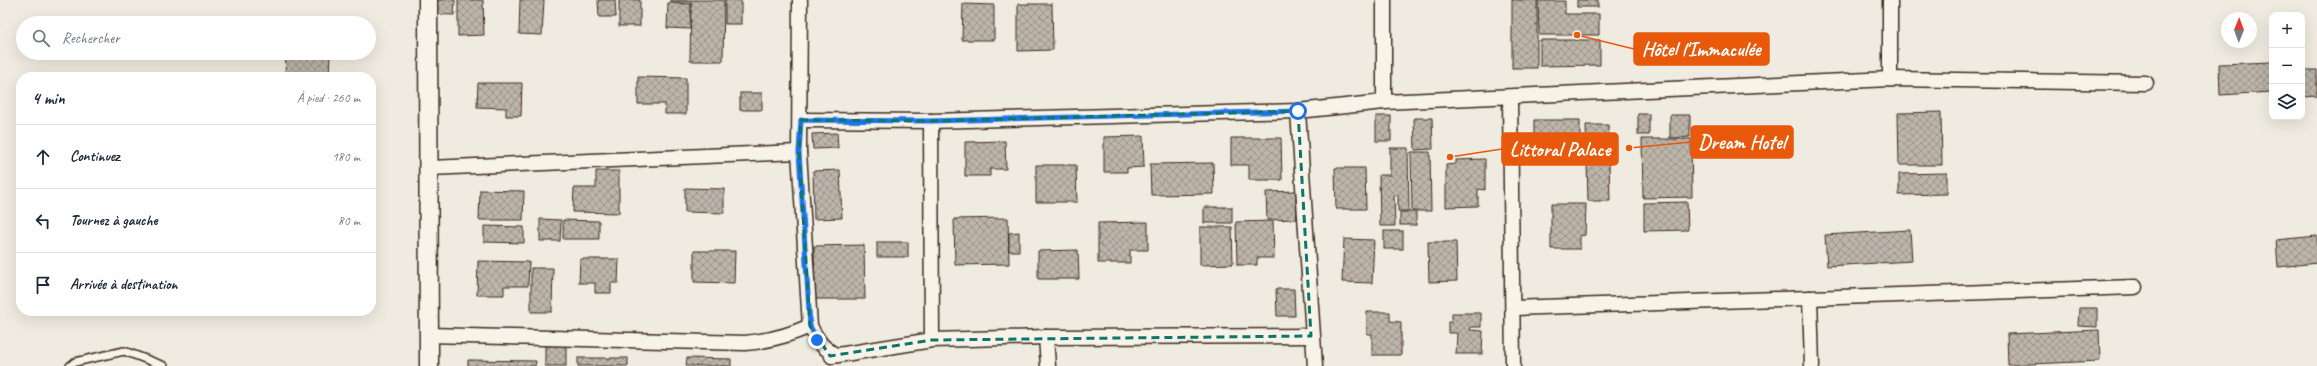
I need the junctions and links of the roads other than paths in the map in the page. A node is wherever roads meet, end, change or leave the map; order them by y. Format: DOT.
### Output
graph roads {
  1 [pos="428,0"];
  2 [pos="800,0"];
  3 [pos="1384,0"];
  4 [pos="1890,0"];
  5 [pos="1890,79"];
  6 [pos="2146,83"];
  7 [pos="1510,97"];
  8 [pos="1384,102"];
  9 [pos="1298,111"];
  10 [pos="801,120"];
  11 [pos="930,121"];
  12 [pos="799,152"];
  13 [pos="430,168"];
  14 [pos="2135,287"];
  15 [pos="1810,298"];
  16 [pos="1514,308"];
  17 [pos="810,326"];
  18 [pos="429,335"];
  19 [pos="1311,336"];
  20 [pos="1046,337"];
  21 [pos="932,340"];
  22 [pos="832,361"];
  23 [pos="70,366"];
  24 [pos="164,366"];
  25 [pos="429,366"];
  26 [pos="1048,366"];
  27 [pos="1315,366"];
  28 [pos="1514,366"];
  29 [pos="1812,366"];
  1 -- 13 [label="street"];
  2 -- 10 [label="street"];
  3 -- 8 [label="street"];
  4 -- 5 [label="street"];
  5 -- 6 [label="street"];
  5 -- 7 [label="street"];
  7 -- 8 [label="street"];
  7 -- 16 [label="street"];
  8 -- 9 [label="street"];
  9 -- 11 [label="street"];
  9 -- 19 [label="street"];
  10 -- 11 [label="street"];
  10 -- 12 [label="street"];
  11 -- 21 [label="street"];
  12 -- 13 [label="street"];
  12 -- 17 [label="street"];
  13 -- 18 [label="street"];
  14 -- 15 [label="street"];
  15 -- 16 [label="street"];
  15 -- 29 [label="street"];
  16 -- 28 [label="street"];
  17 -- 18 [label="street"];
  17 -- 22 [label="street"];
  18 -- 25 [label="street"];
  19 -- 20 [label="street"];
  19 -- 27 [label="street"];
  20 -- 21 [label="street"];
  20 -- 26 [label="street"];
  21 -- 22 [label="street"];
  23 -- 24 [label="lane"];
}
